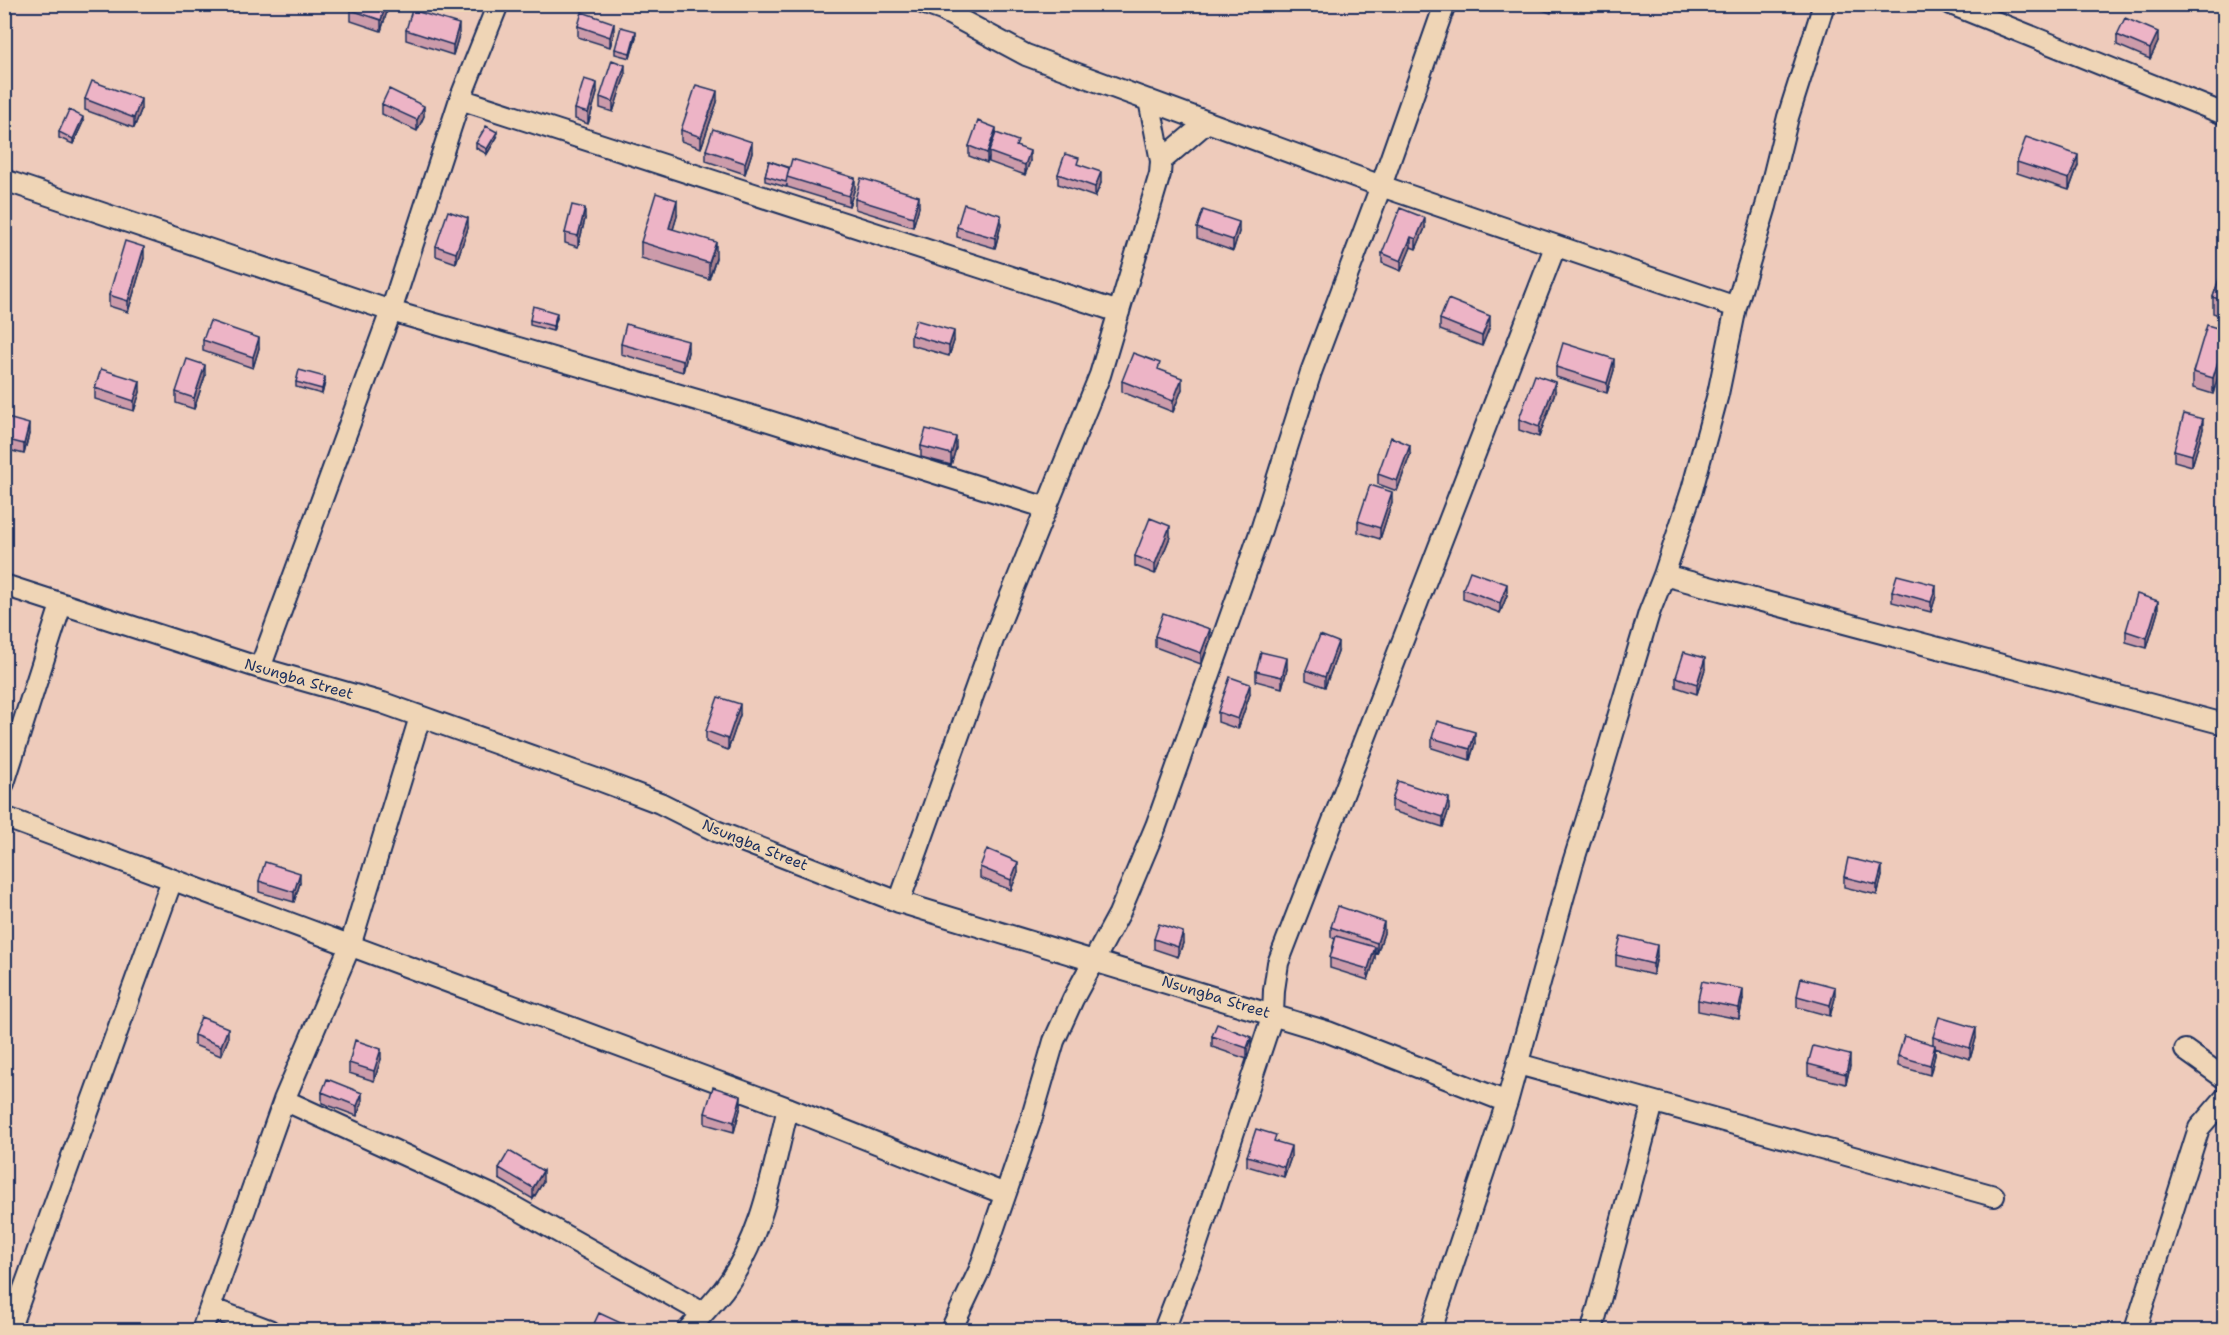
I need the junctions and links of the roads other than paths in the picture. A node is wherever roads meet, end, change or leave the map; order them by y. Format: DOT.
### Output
graph roads {
  1 [pos="498,4"];
  2 [pos="925,4"];
  3 [pos="1445,4"];
  4 [pos="1824,4"];
  5 [pos="1950,4"];
  6 [pos="459,99"];
  7 [pos="1149,100"];
  8 [pos="2224,114"];
  9 [pos="1207,122"];
  10 [pos="1161,161"];
  11 [pos="4,180"];
  12 [pos="1381,186"];
  13 [pos="1555,247"];
  14 [pos="1736,307"];
  15 [pos="391,311"];
  16 [pos="1119,312"];
  17 [pos="1047,508"];
  18 [pos="1664,575"];
  19 [pos="4,585"];
  20 [pos="61,605"];
  21 [pos="260,668"];
  22 [pos="420,717"];
  23 [pos="2224,724"];
  24 [pos="4,783"];
  25 [pos="4,817"];
  26 [pos="172,880"];
  27 [pos="899,902"];
  28 [pos="350,946"];
  29 [pos="1094,960"];
  30 [pos="1273,1014"];
  31 [pos="2185,1050"];
  32 [pos="1518,1064"];
  33 [pos="2224,1077"];
  34 [pos="2224,1099"];
  35 [pos="284,1100"];
  36 [pos="1507,1102"];
  37 [pos="1653,1103"];
  38 [pos="788,1108"];
  39 [pos="1005,1194"];
  40 [pos="1994,1196"];
  41 [pos="210,1308"];
  42 [pos="703,1313"];
  43 [pos="9,1330"];
  44 [pos="202,1330"];
  45 [pos="269,1330"];
  46 [pos="688,1330"];
  47 [pos="951,1330"];
  48 [pos="1164,1330"];
  49 [pos="1431,1330"];
  50 [pos="1592,1330"];
  51 [pos="2135,1330"];
  1 -- 6 [label="street"];
  2 -- 7 [label="street"];
  3 -- 12 [label="street"];
  4 -- 14 [label="street"];
  5 -- 8 [label="street"];
  6 -- 15 [label="street"];
  6 -- 16 [label="street"];
  7 -- 9 [label="street"];
  7 -- 10 [label="street"];
  9 -- 10 [label="street"];
  9 -- 12 [label="street"];
  10 -- 16 [label="street"];
  11 -- 15 [label="street"];
  12 -- 13 [label="street"];
  12 -- 29 [label="street"];
  13 -- 14 [label="street"];
  13 -- 30 [label="street"];
  14 -- 18 [label="street"];
  15 -- 17 [label="street"];
  15 -- 21 [label="street"];
  16 -- 17 [label="street"];
  17 -- 27 [label="street"];
  18 -- 23 [label="street"];
  18 -- 32 [label="street"];
  19 -- 20 [label="street, Nsungba Street"];
  20 -- 21 [label="street, Nsungba Street"];
  20 -- 24 [label="street"];
  21 -- 22 [label="street, Nsungba Street"];
  22 -- 27 [label="street, Nsungba Street"];
  22 -- 28 [label="street"];
  25 -- 26 [label="street"];
  26 -- 28 [label="street"];
  26 -- 43 [label="street"];
  27 -- 29 [label="street, Nsungba Street"];
  28 -- 35 [label="street"];
  28 -- 38 [label="street"];
  29 -- 30 [label="street, Nsungba Street"];
  29 -- 39 [label="street"];
  30 -- 36 [label="street, Nsungba Street"];
  30 -- 48 [label="street"];
  31 -- 33 [label="street"];
  32 -- 36 [label="street"];
  32 -- 37 [label="street"];
  34 -- 51 [label="street"];
  35 -- 41 [label="street"];
  35 -- 42 [label="street"];
  36 -- 49 [label="street"];
  37 -- 40 [label="street"];
  37 -- 50 [label="street"];
  38 -- 39 [label="street"];
  38 -- 42 [label="street"];
  39 -- 47 [label="street"];
  41 -- 44 [label="street"];
  41 -- 45 [label="street"];
  42 -- 46 [label="street"];
}
